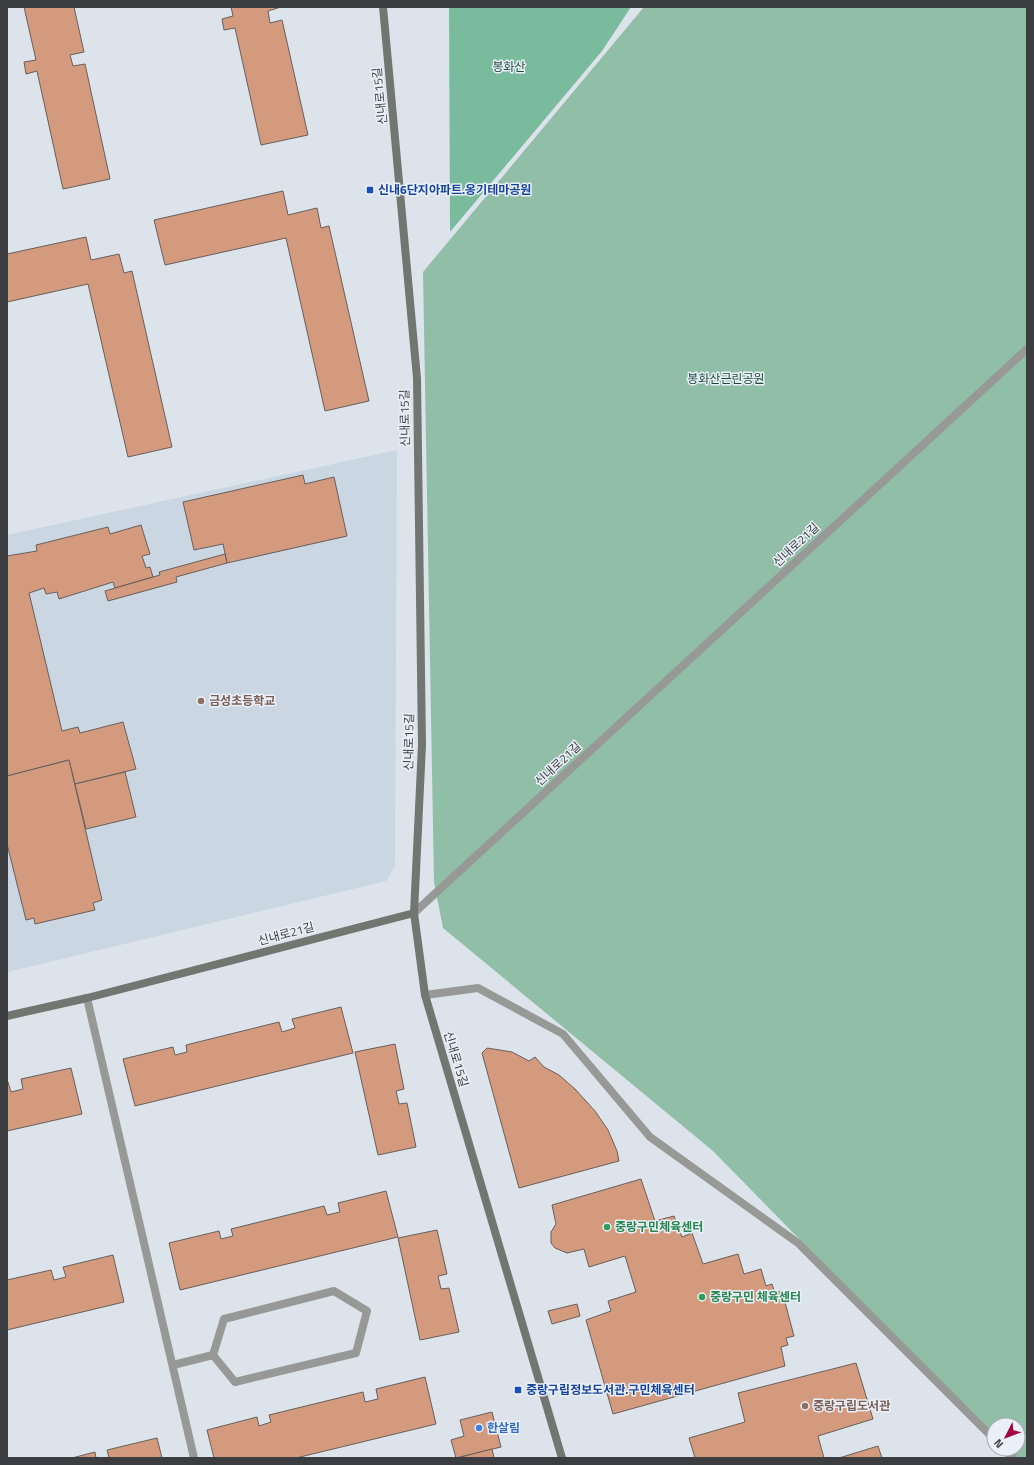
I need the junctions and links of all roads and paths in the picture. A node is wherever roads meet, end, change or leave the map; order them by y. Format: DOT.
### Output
graph roads {
  1 [pos="383,7"];
  2 [pos="1027,349"];
  3 [pos="414,913"];
  4 [pos="424,995"];
  5 [pos="87,998"];
  6 [pos="7,1016"];
  7 [pos="213,1355"];
  8 [pos="173,1365"];
  9 [pos="986,1431"];
  10 [pos="194,1458"];
  11 [pos="562,1458"];
  1 -- 3 [label="street, 신내로15길"];
  2 -- 3 [label="street, 신내로21길"];
  3 -- 4 [label="street, 신내로15길"];
  3 -- 5 [label="street, 신내로21길"];
  4 -- 9 [label="street"];
  4 -- 11 [label="street, 신내로15길"];
  5 -- 6 [label="street, 신내로21길"];
  5 -- 8 [label="street"];
  7 -- 7 [label="street"];
  7 -- 8 [label="street"];
  8 -- 10 [label="street"];
}
